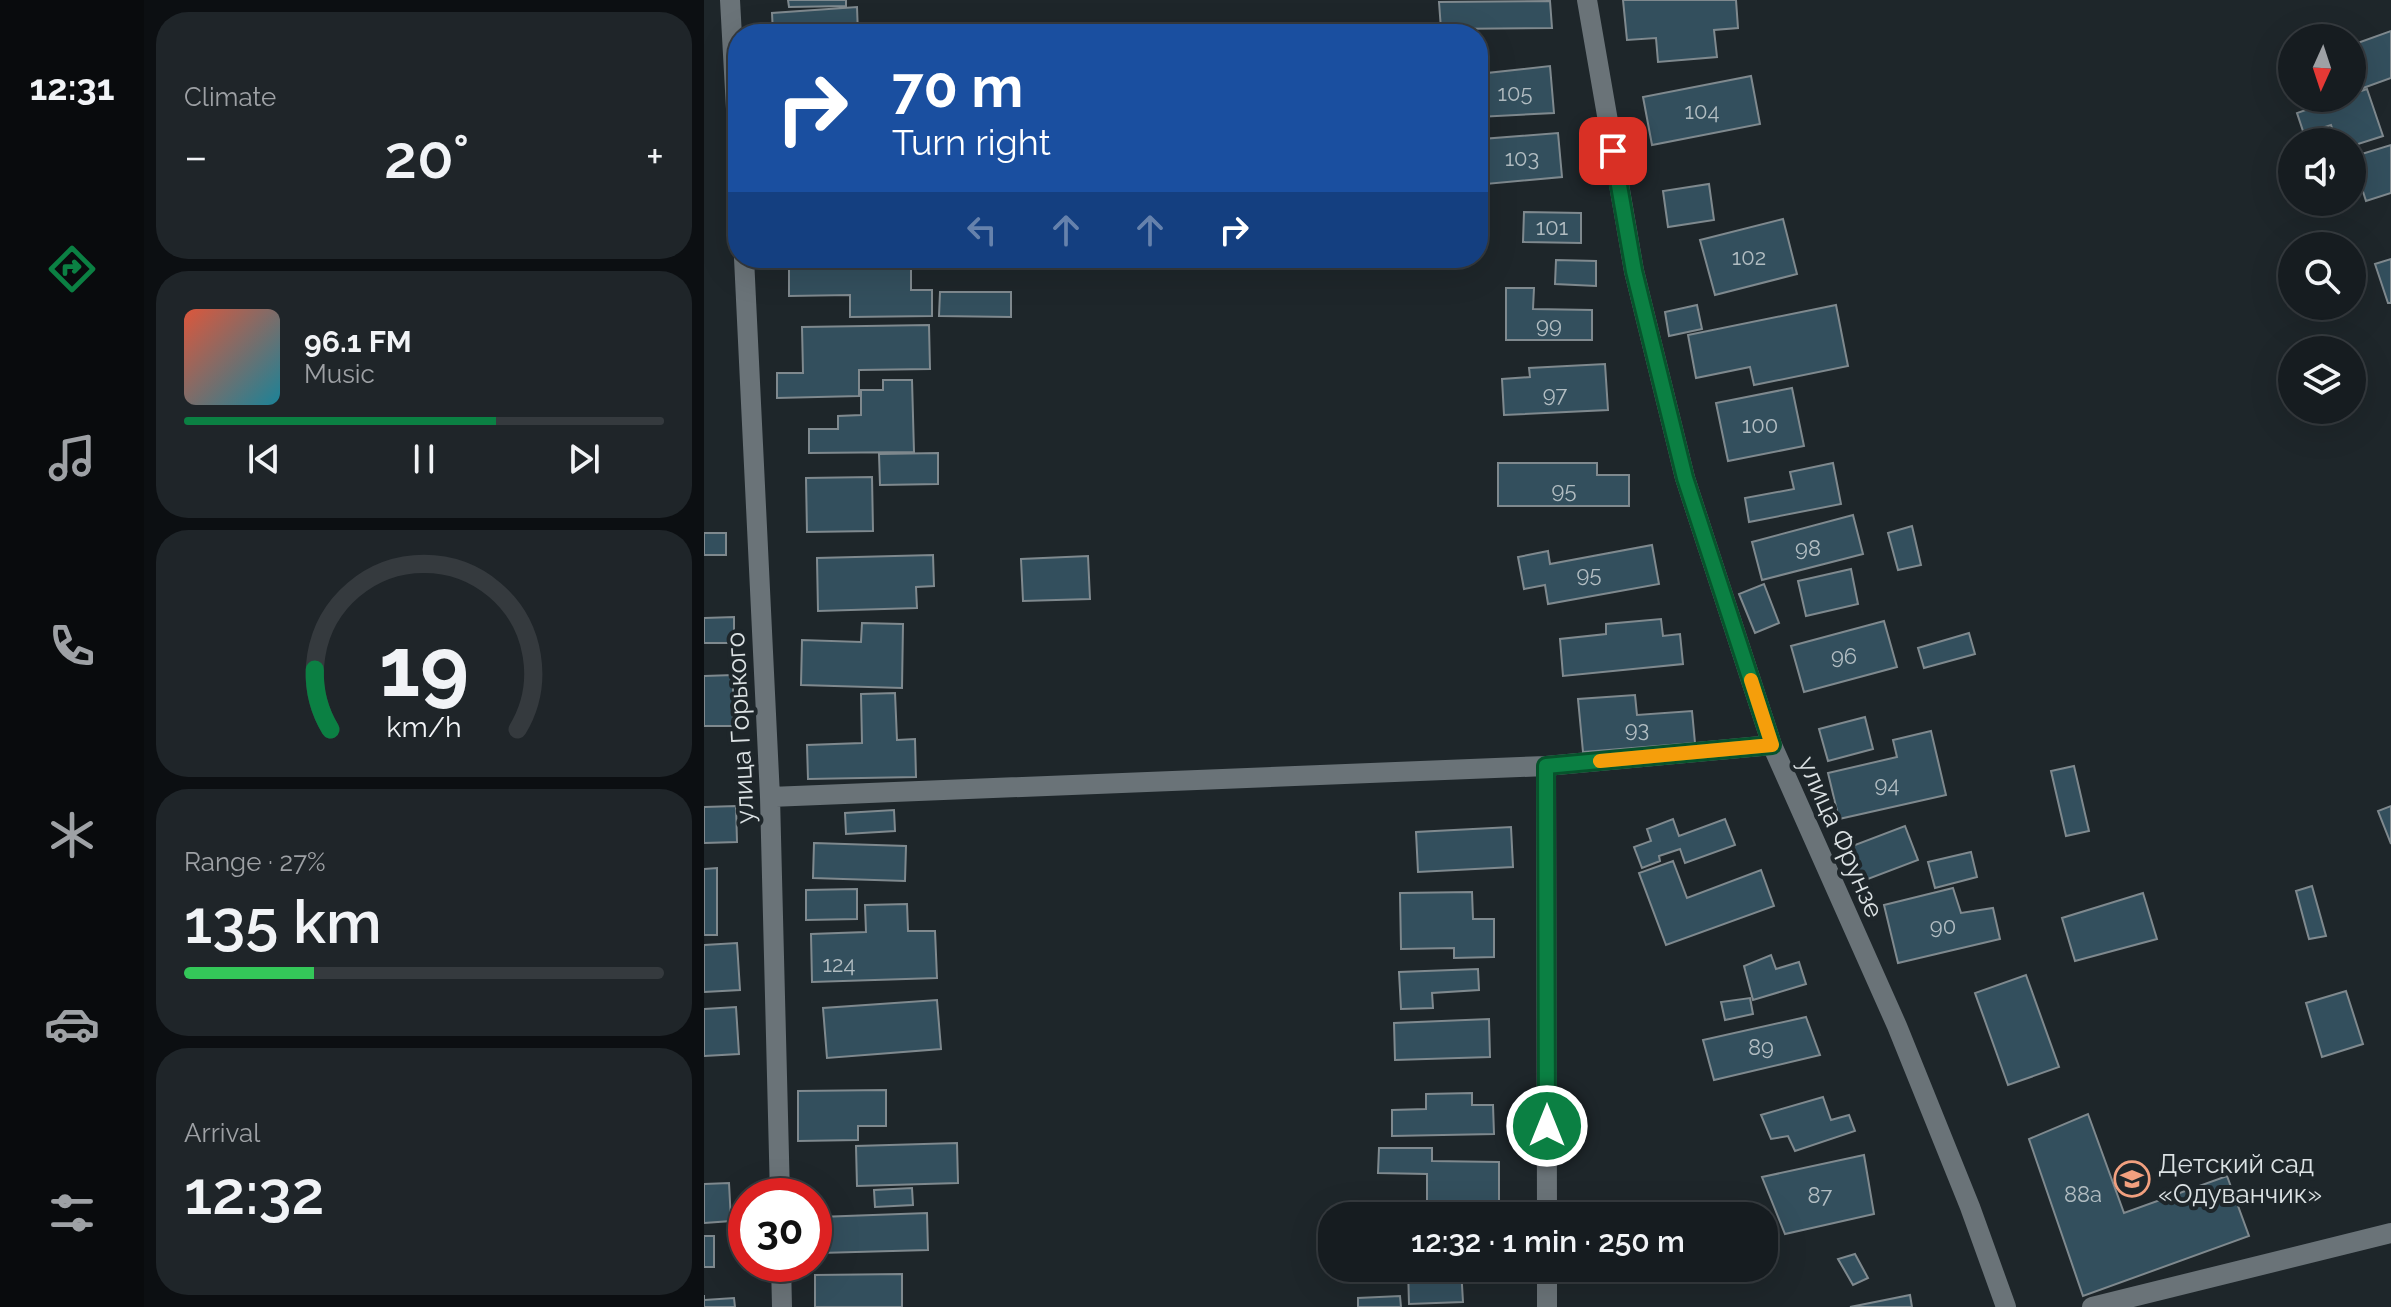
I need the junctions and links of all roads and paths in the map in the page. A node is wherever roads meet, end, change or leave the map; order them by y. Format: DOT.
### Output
graph roads {
  1 [pos="730,0"];
  2 [pos="1587,0"];
  3 [pos="731,24"];
  4 [pos="744,268"];
  5 [pos="1772,745"];
  6 [pos="1546,766"];
  7 [pos="770,797"];
  8 [pos="780,1178"];
  9 [pos="1547,1202"];
  10 [pos="2391,1233"];
  11 [pos="781,1282"];
  12 [pos="1547,1282"];
  13 [pos="782,1307"];
  14 [pos="1547,1307"];
  15 [pos="2006,1307"];
  16 [pos="2092,1307"];
  1 -- 3 [label="street"];
  2 -- 5 [label="street, улица Фрунзе"];
  4 -- 7 [label="street, улица Горького"];
  5 -- 6 [label="street"];
  5 -- 15 [label="street, улица Фрунзе"];
  6 -- 7 [label="street"];
  6 -- 9 [label="street"];
  7 -- 8 [label="street, улица Горького"];
  10 -- 16 [label="street"];
  11 -- 13 [label="street"];
  12 -- 14 [label="street"];
}
